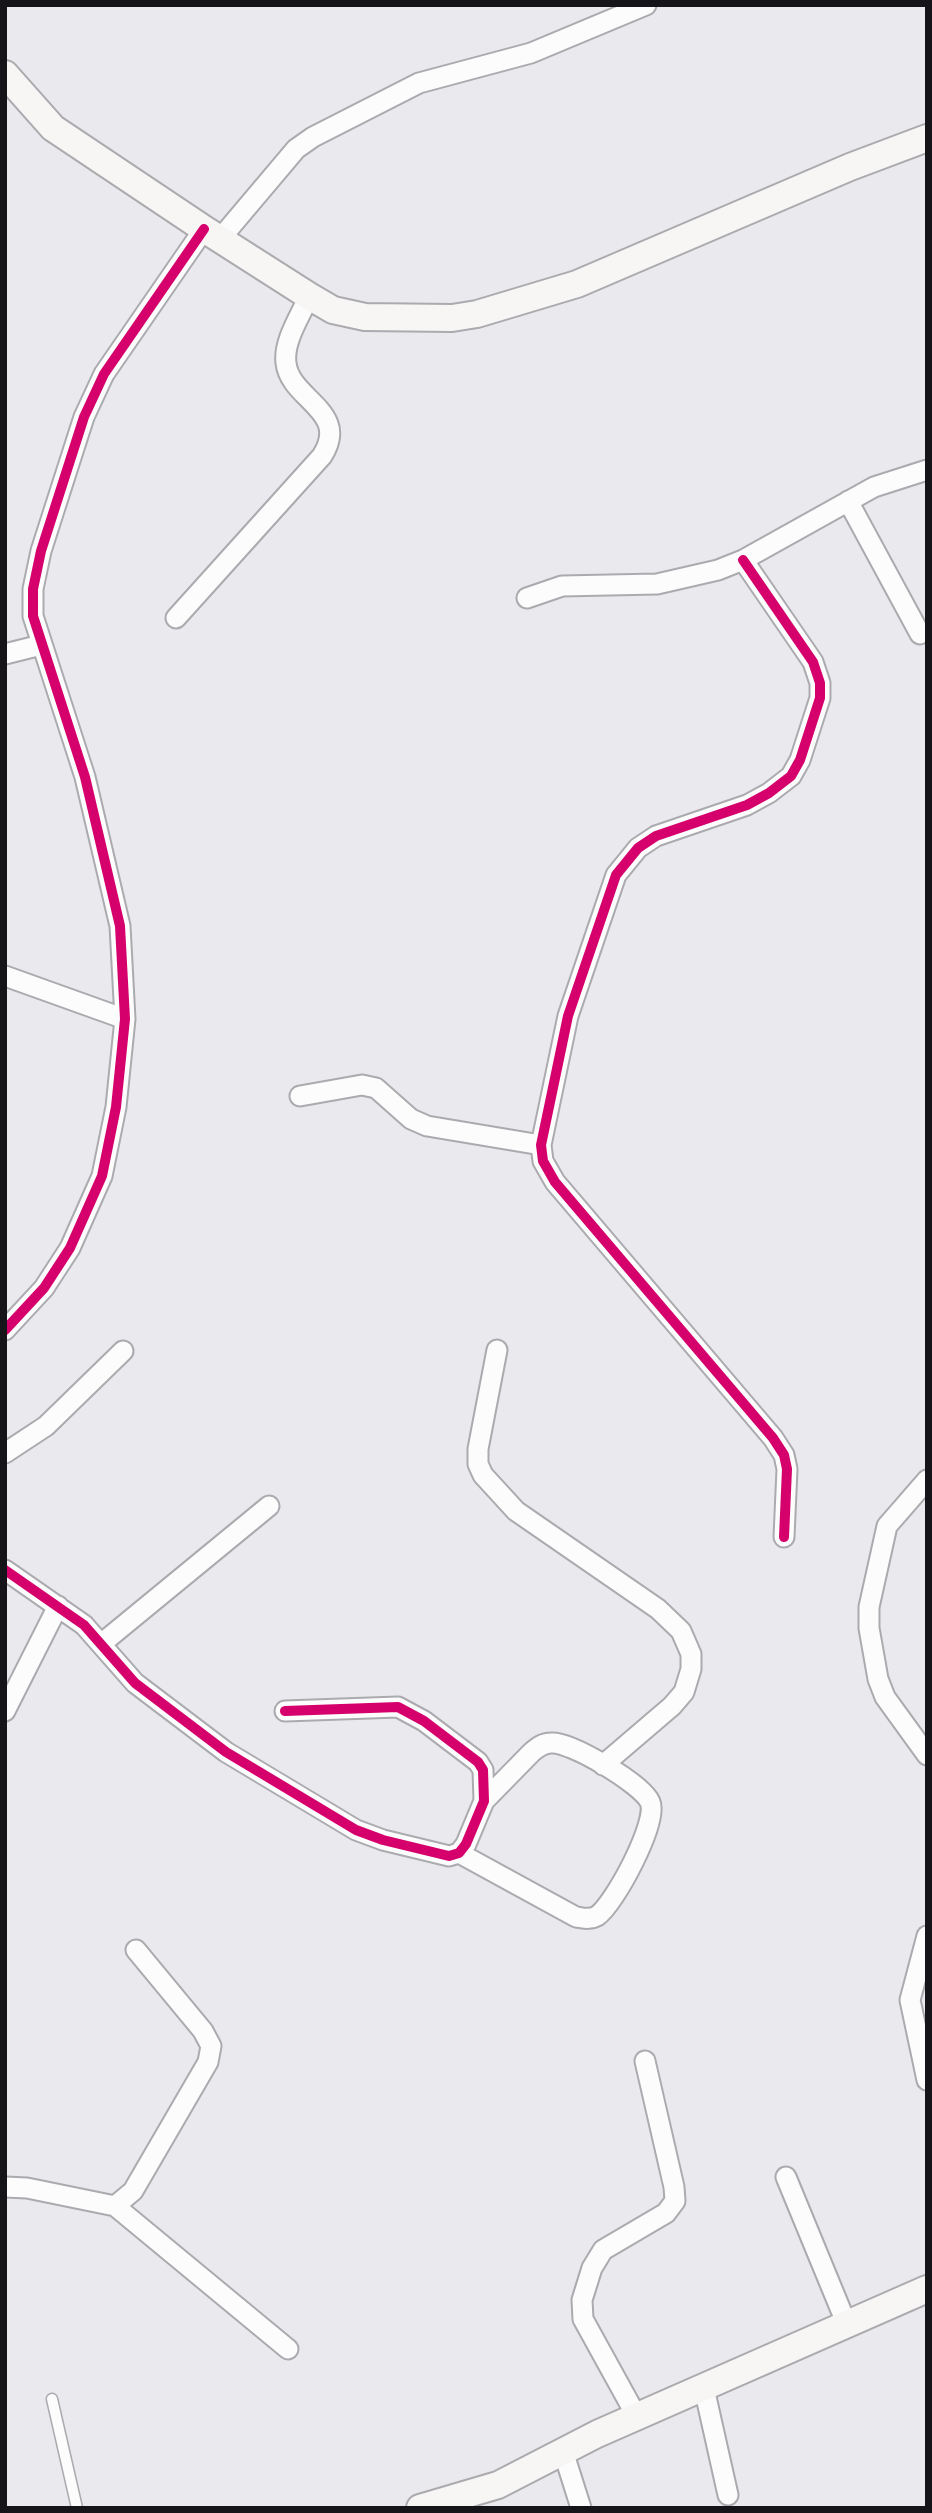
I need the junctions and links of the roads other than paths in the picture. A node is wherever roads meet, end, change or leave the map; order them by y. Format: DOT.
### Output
graph roads {
  1 [pos="646,5"];
  2 [pos="5,74"];
  3 [pos="927,138"];
  4 [pos="212,234"];
  5 [pos="309,296"];
  6 [pos="927,470"];
  7 [pos="848,501"];
  8 [pos="743,560"];
  9 [pos="527,598"];
  10 [pos="176,618"];
  11 [pos="920,634"];
  12 [pos="41,645"];
  13 [pos="5,653"];
  14 [pos="5,976"];
  15 [pos="125,1019"];
  16 [pos="300,1096"];
  17 [pos="541,1145"];
  18 [pos="5,1330"];
  19 [pos="497,1350"];
  20 [pos="123,1351"];
  21 [pos="5,1453"];
  22 [pos="927,1480"];
  23 [pos="269,1506"];
  24 [pos="783,1537"];
  25 [pos="5,1570"];
  26 [pos="58,1606"];
  27 [pos="101,1644"];
  28 [pos="5,1711"];
  29 [pos="285,1711"];
  30 [pos="927,1755"];
  31 [pos="603,1765"];
  32 [pos="484,1801"];
  33 [pos="459,1853"];
  34 [pos="927,1936"];
  35 [pos="136,1950"];
  36 [pos="645,2061"];
  37 [pos="926,2075"];
  38 [pos="786,2177"];
  39 [pos="5,2187"];
  40 [pos="115,2206"];
  41 [pos="927,2288"];
  42 [pos="847,2325"];
  43 [pos="288,2349"];
  44 [pos="704,2388"];
  45 [pos="52,2399"];
  46 [pos="636,2417"];
  47 [pos="564,2451"];
  48 [pos="728,2494"];
  49 [pos="77,2508"];
  50 [pos="421,2508"];
  51 [pos="581,2508"];
  1 -- 4 [label="street"];
  2 -- 4 [label="main road"];
  3 -- 5 [label="main road"];
  4 -- 5 [label="main road"];
  4 -- 12 [label="street"];
  5 -- 10 [label="street"];
  6 -- 7 [label="street"];
  7 -- 8 [label="street"];
  7 -- 11 [label="street"];
  8 -- 9 [label="street"];
  8 -- 17 [label="street"];
  12 -- 13 [label="street"];
  12 -- 15 [label="street"];
  14 -- 15 [label="street"];
  15 -- 18 [label="street"];
  16 -- 17 [label="street"];
  17 -- 24 [label="street"];
  19 -- 31 [label="street"];
  20 -- 21 [label="street"];
  22 -- 30 [label="street"];
  23 -- 27 [label="street"];
  25 -- 26 [label="street"];
  26 -- 27 [label="street"];
  26 -- 28 [label="street"];
  27 -- 33 [label="street"];
  29 -- 32 [label="street"];
  31 -- 32 [label="street"];
  31 -- 33 [label="street"];
  32 -- 33 [label="street"];
  34 -- 37 [label="street"];
  35 -- 40 [label="street"];
  36 -- 46 [label="street"];
  38 -- 42 [label="street"];
  39 -- 40 [label="street"];
  40 -- 43 [label="street"];
  41 -- 42 [label="main road"];
  42 -- 44 [label="main road"];
  44 -- 46 [label="main road"];
  44 -- 48 [label="street"];
  45 -- 49 [label="lane"];
  46 -- 47 [label="main road"];
  47 -- 50 [label="main road"];
  47 -- 51 [label="street"];
}
